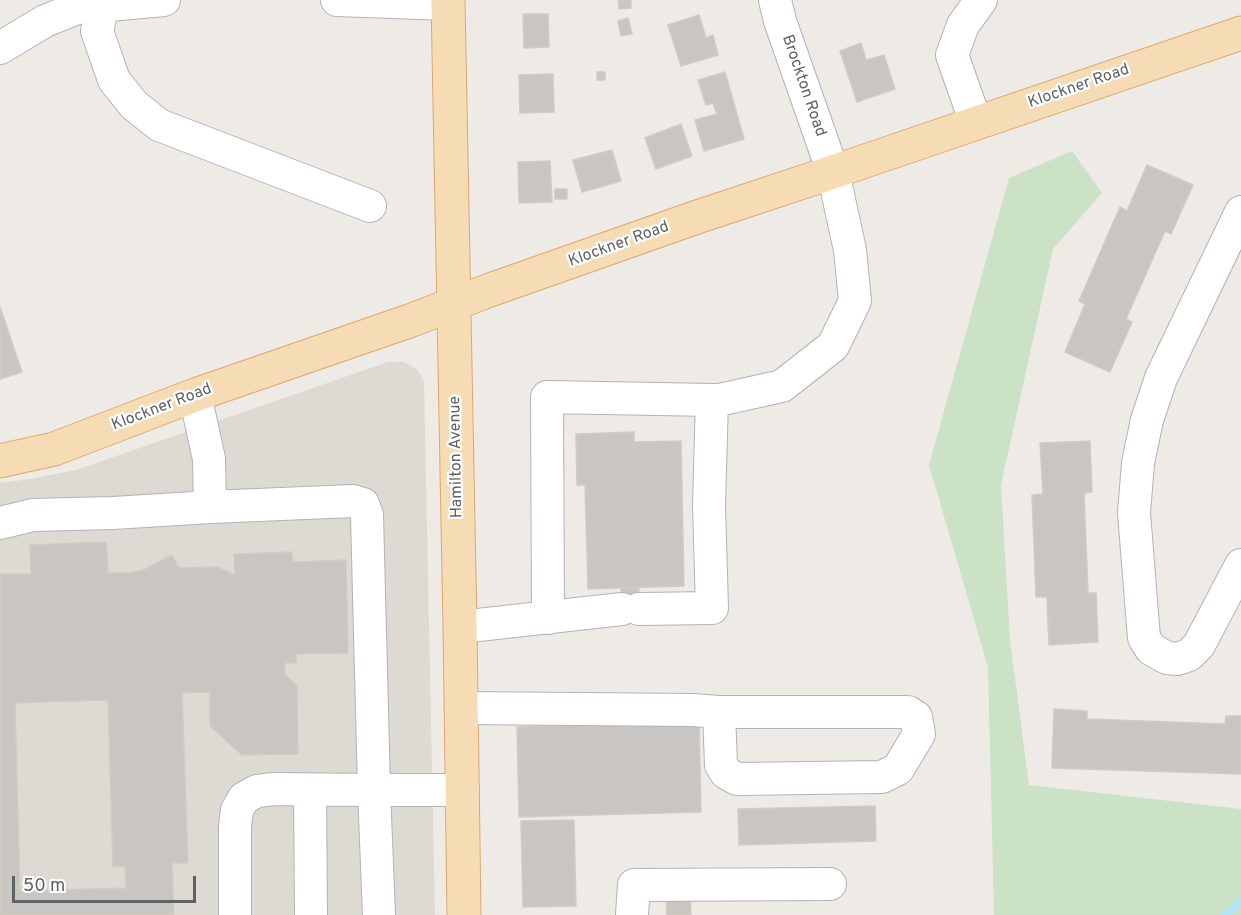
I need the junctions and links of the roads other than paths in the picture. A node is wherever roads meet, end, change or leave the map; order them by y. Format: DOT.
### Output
graph roads {
  1 [pos="164,0"];
  2 [pos="337,0"];
  3 [pos="356,0"];
  4 [pos="775,0"];
  5 [pos="981,0"];
  6 [pos="448,2"];
  7 [pos="104,3"];
  8 [pos="1241,33"];
  9 [pos="0,48"];
  10 [pos="976,123"];
  11 [pos="833,172"];
  12 [pos="370,206"];
  13 [pos="1241,212"];
  14 [pos="454,304"];
  15 [pos="195,395"];
  16 [pos="712,400"];
  17 [pos="0,461"];
  18 [pos="210,507"];
  19 [pos="0,524"];
  20 [pos="1241,565"];
  21 [pos="548,618"];
  22 [pos="460,627"];
  23 [pos="462,708"];
  24 [pos="719,712"];
  25 [pos="309,790"];
  26 [pos="374,790"];
  27 [pos="463,790"];
  28 [pos="830,884"];
  29 [pos="235,915"];
  30 [pos="311,915"];
  31 [pos="379,915"];
  32 [pos="464,915"];
  33 [pos="632,915"];
  1 -- 7 [label="street"];
  2 -- 3 [label="street"];
  3 -- 6 [label="street"];
  4 -- 11 [label="street, Brockton Road"];
  5 -- 10 [label="street"];
  6 -- 14 [label="main road, Hamilton Avenue"];
  7 -- 9 [label="street"];
  7 -- 12 [label="street"];
  8 -- 10 [label="main road, Klockner Road"];
  10 -- 11 [label="main road, Klockner Road"];
  11 -- 14 [label="main road, Klockner Road"];
  11 -- 16 [label="street, Brockton Road"];
  13 -- 20 [label="street"];
  14 -- 15 [label="main road, Klockner Road"];
  14 -- 22 [label="main road, Hamilton Avenue"];
  15 -- 17 [label="main road, Klockner Road"];
  15 -- 18 [label="street"];
  16 -- 21 [label="street"];
  16 -- 21 [label="street, Brockton Road"];
  18 -- 19 [label="street"];
  18 -- 26 [label="street"];
  21 -- 22 [label="street"];
  22 -- 23 [label="main road, Hamilton Avenue"];
  23 -- 24 [label="street"];
  23 -- 27 [label="main road, Hamilton Avenue"];
  24 -- 24 [label="street"];
  25 -- 26 [label="street"];
  25 -- 29 [label="street"];
  25 -- 30 [label="street"];
  26 -- 27 [label="street"];
  26 -- 31 [label="street"];
  27 -- 32 [label="main road, Hamilton Avenue"];
  28 -- 33 [label="street"];
}
